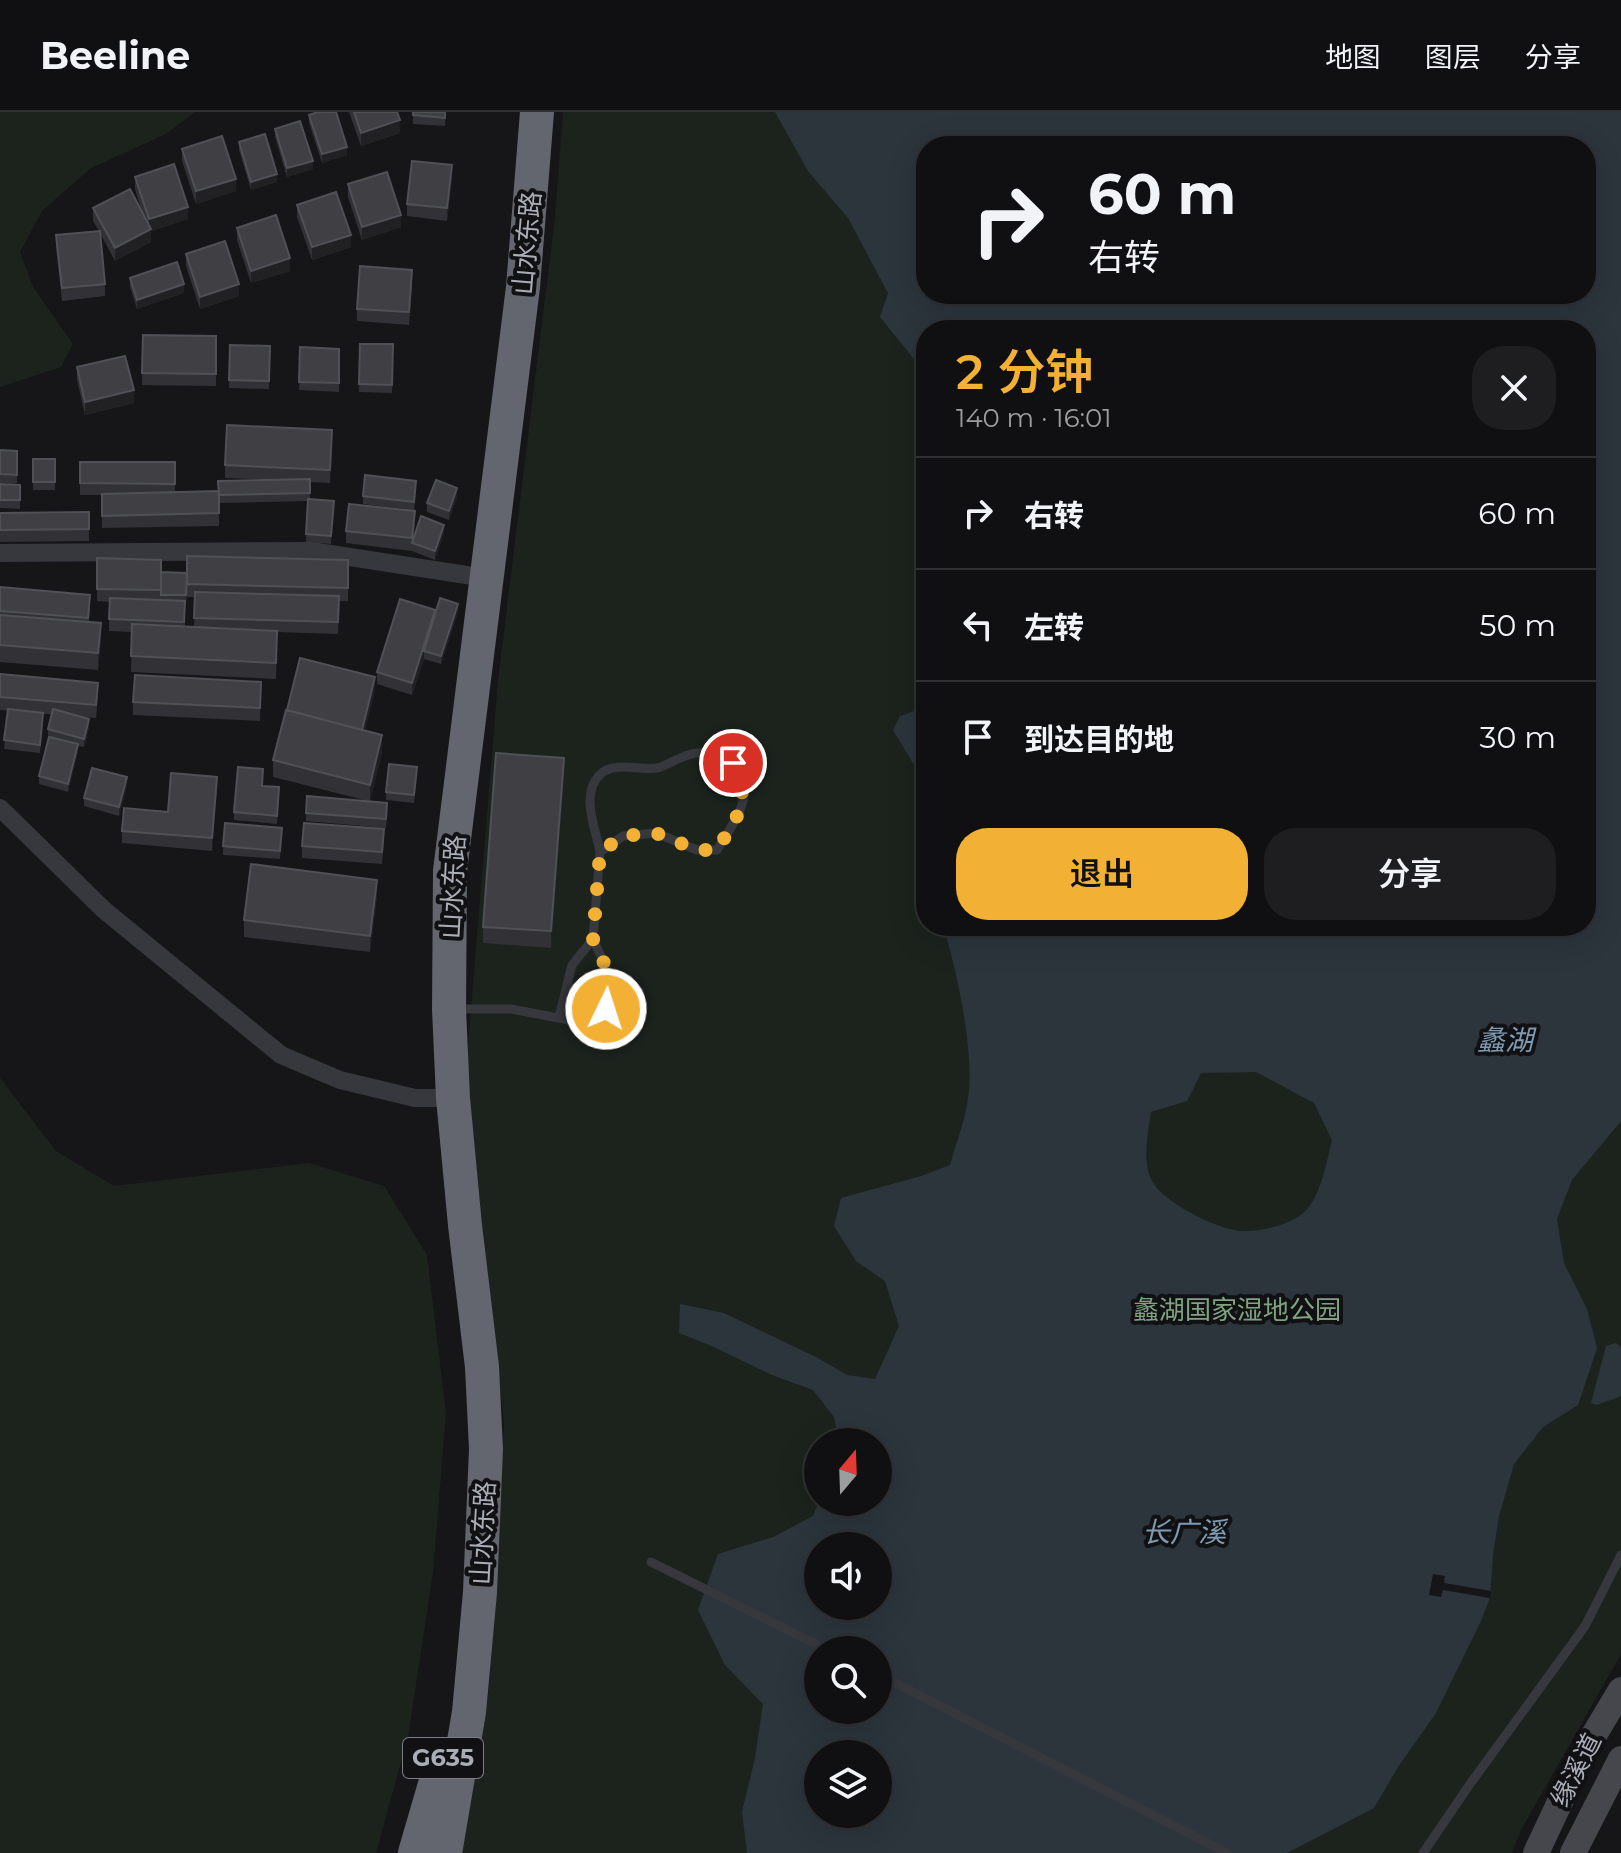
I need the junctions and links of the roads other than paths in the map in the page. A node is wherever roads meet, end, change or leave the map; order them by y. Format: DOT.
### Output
graph roads {
  1 [pos="537,112"];
  2 [pos="0,553"];
  3 [pos="486,578"];
  4 [pos="0,808"];
  5 [pos="600,852"];
  6 [pos="593,939"];
  7 [pos="449,1009"];
  8 [pos="559,1017"];
  9 [pos="453,1098"];
  10 [pos="1621,1555"];
  11 [pos="651,1562"];
  12 [pos="804,1638"];
  13 [pos="472,1664"];
  14 [pos="892,1682"];
  15 [pos="1621,1690"];
  16 [pos="1621,1759"];
  17 [pos="415,1853"];
  18 [pos="445,1853"];
  19 [pos="1227,1853"];
  20 [pos="1423,1853"];
  21 [pos="1536,1853"];
  22 [pos="1573,1853"];
  1 -- 3 [label="highway, 山水东路"];
  2 -- 3 [label="street"];
  3 -- 7 [label="highway, 山水东路"];
  4 -- 9 [label="street"];
  5 -- 5 [label="lane"];
  5 -- 6 [label="lane"];
  6 -- 8 [label="lane"];
  6 -- 8 [label="lane"];
  7 -- 8 [label="lane"];
  7 -- 9 [label="highway, 山水东路"];
  9 -- 13 [label="highway, 山水东路"];
  10 -- 20 [label="lane"];
  11 -- 12 [label="lane"];
  13 -- 17 [label="highway, 山水东路 / G635"];
  13 -- 18 [label="highway, 山水东路 / G635"];
  14 -- 19 [label="lane"];
  15 -- 21 [label="main road, 缘溪道"];
  16 -- 22 [label="main road, 缘溪道"];
}
